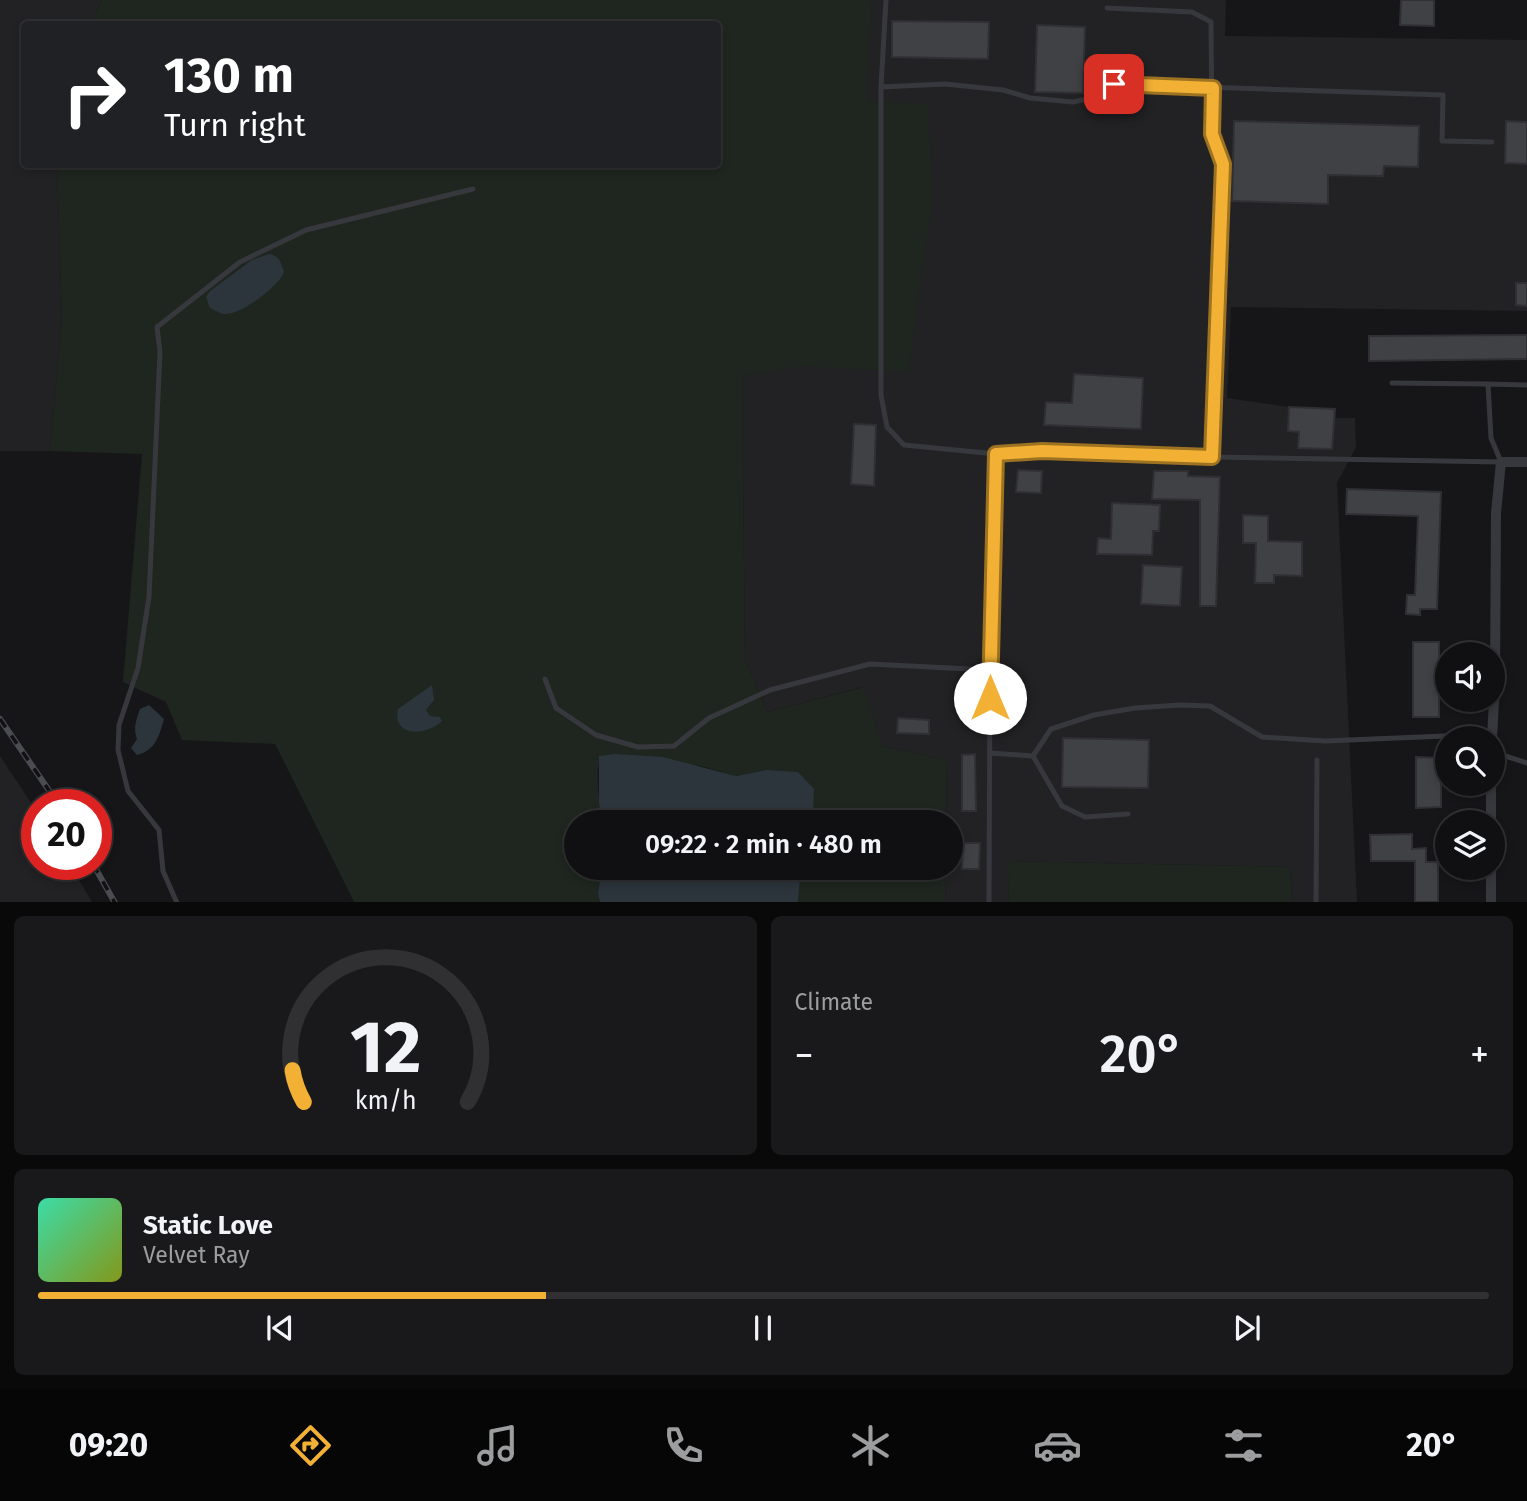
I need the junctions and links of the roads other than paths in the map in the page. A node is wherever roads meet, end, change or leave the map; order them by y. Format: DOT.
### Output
graph roads {
  1 [pos="886,0"];
  2 [pos="1107,8"];
  3 [pos="881,87"];
  4 [pos="1213,88"];
  5 [pos="1492,142"];
  6 [pos="473,189"];
  7 [pos="1392,383"];
  8 [pos="1488,383"];
  9 [pos="1527,385"];
  10 [pos="996,454"];
  11 [pos="1212,457"];
  12 [pos="1502,462"];
  13 [pos="1527,462"];
  14 [pos="990,670"];
  15 [pos="545,679"];
  16 [pos="1493,726"];
  17 [pos="1435,738"];
  18 [pos="990,753"];
  19 [pos="1033,756"];
  20 [pos="1505,756"];
  21 [pos="1317,760"];
  22 [pos="1527,763"];
  23 [pos="1128,814"];
  24 [pos="1491,880"];
  25 [pos="177,902"];
  26 [pos="989,902"];
  27 [pos="1316,902"];
  28 [pos="1491,902"];
  1 -- 3 [label="lane"];
  2 -- 4 [label="lane"];
  3 -- 4 [label="lane"];
  3 -- 10 [label="lane"];
  4 -- 5 [label="lane"];
  4 -- 11 [label="lane"];
  6 -- 25 [label="lane"];
  7 -- 8 [label="lane"];
  8 -- 9 [label="lane"];
  8 -- 12 [label="lane"];
  10 -- 11 [label="lane"];
  10 -- 14 [label="lane"];
  11 -- 12 [label="lane"];
  12 -- 13 [label="street"];
  12 -- 16 [label="street"];
  14 -- 15 [label="lane"];
  14 -- 18 [label="lane"];
  17 -- 19 [label="lane"];
  18 -- 19 [label="lane"];
  18 -- 26 [label="lane"];
  19 -- 23 [label="lane"];
  20 -- 22 [label="lane"];
  21 -- 27 [label="lane"];
  24 -- 28 [label="street"];
}
